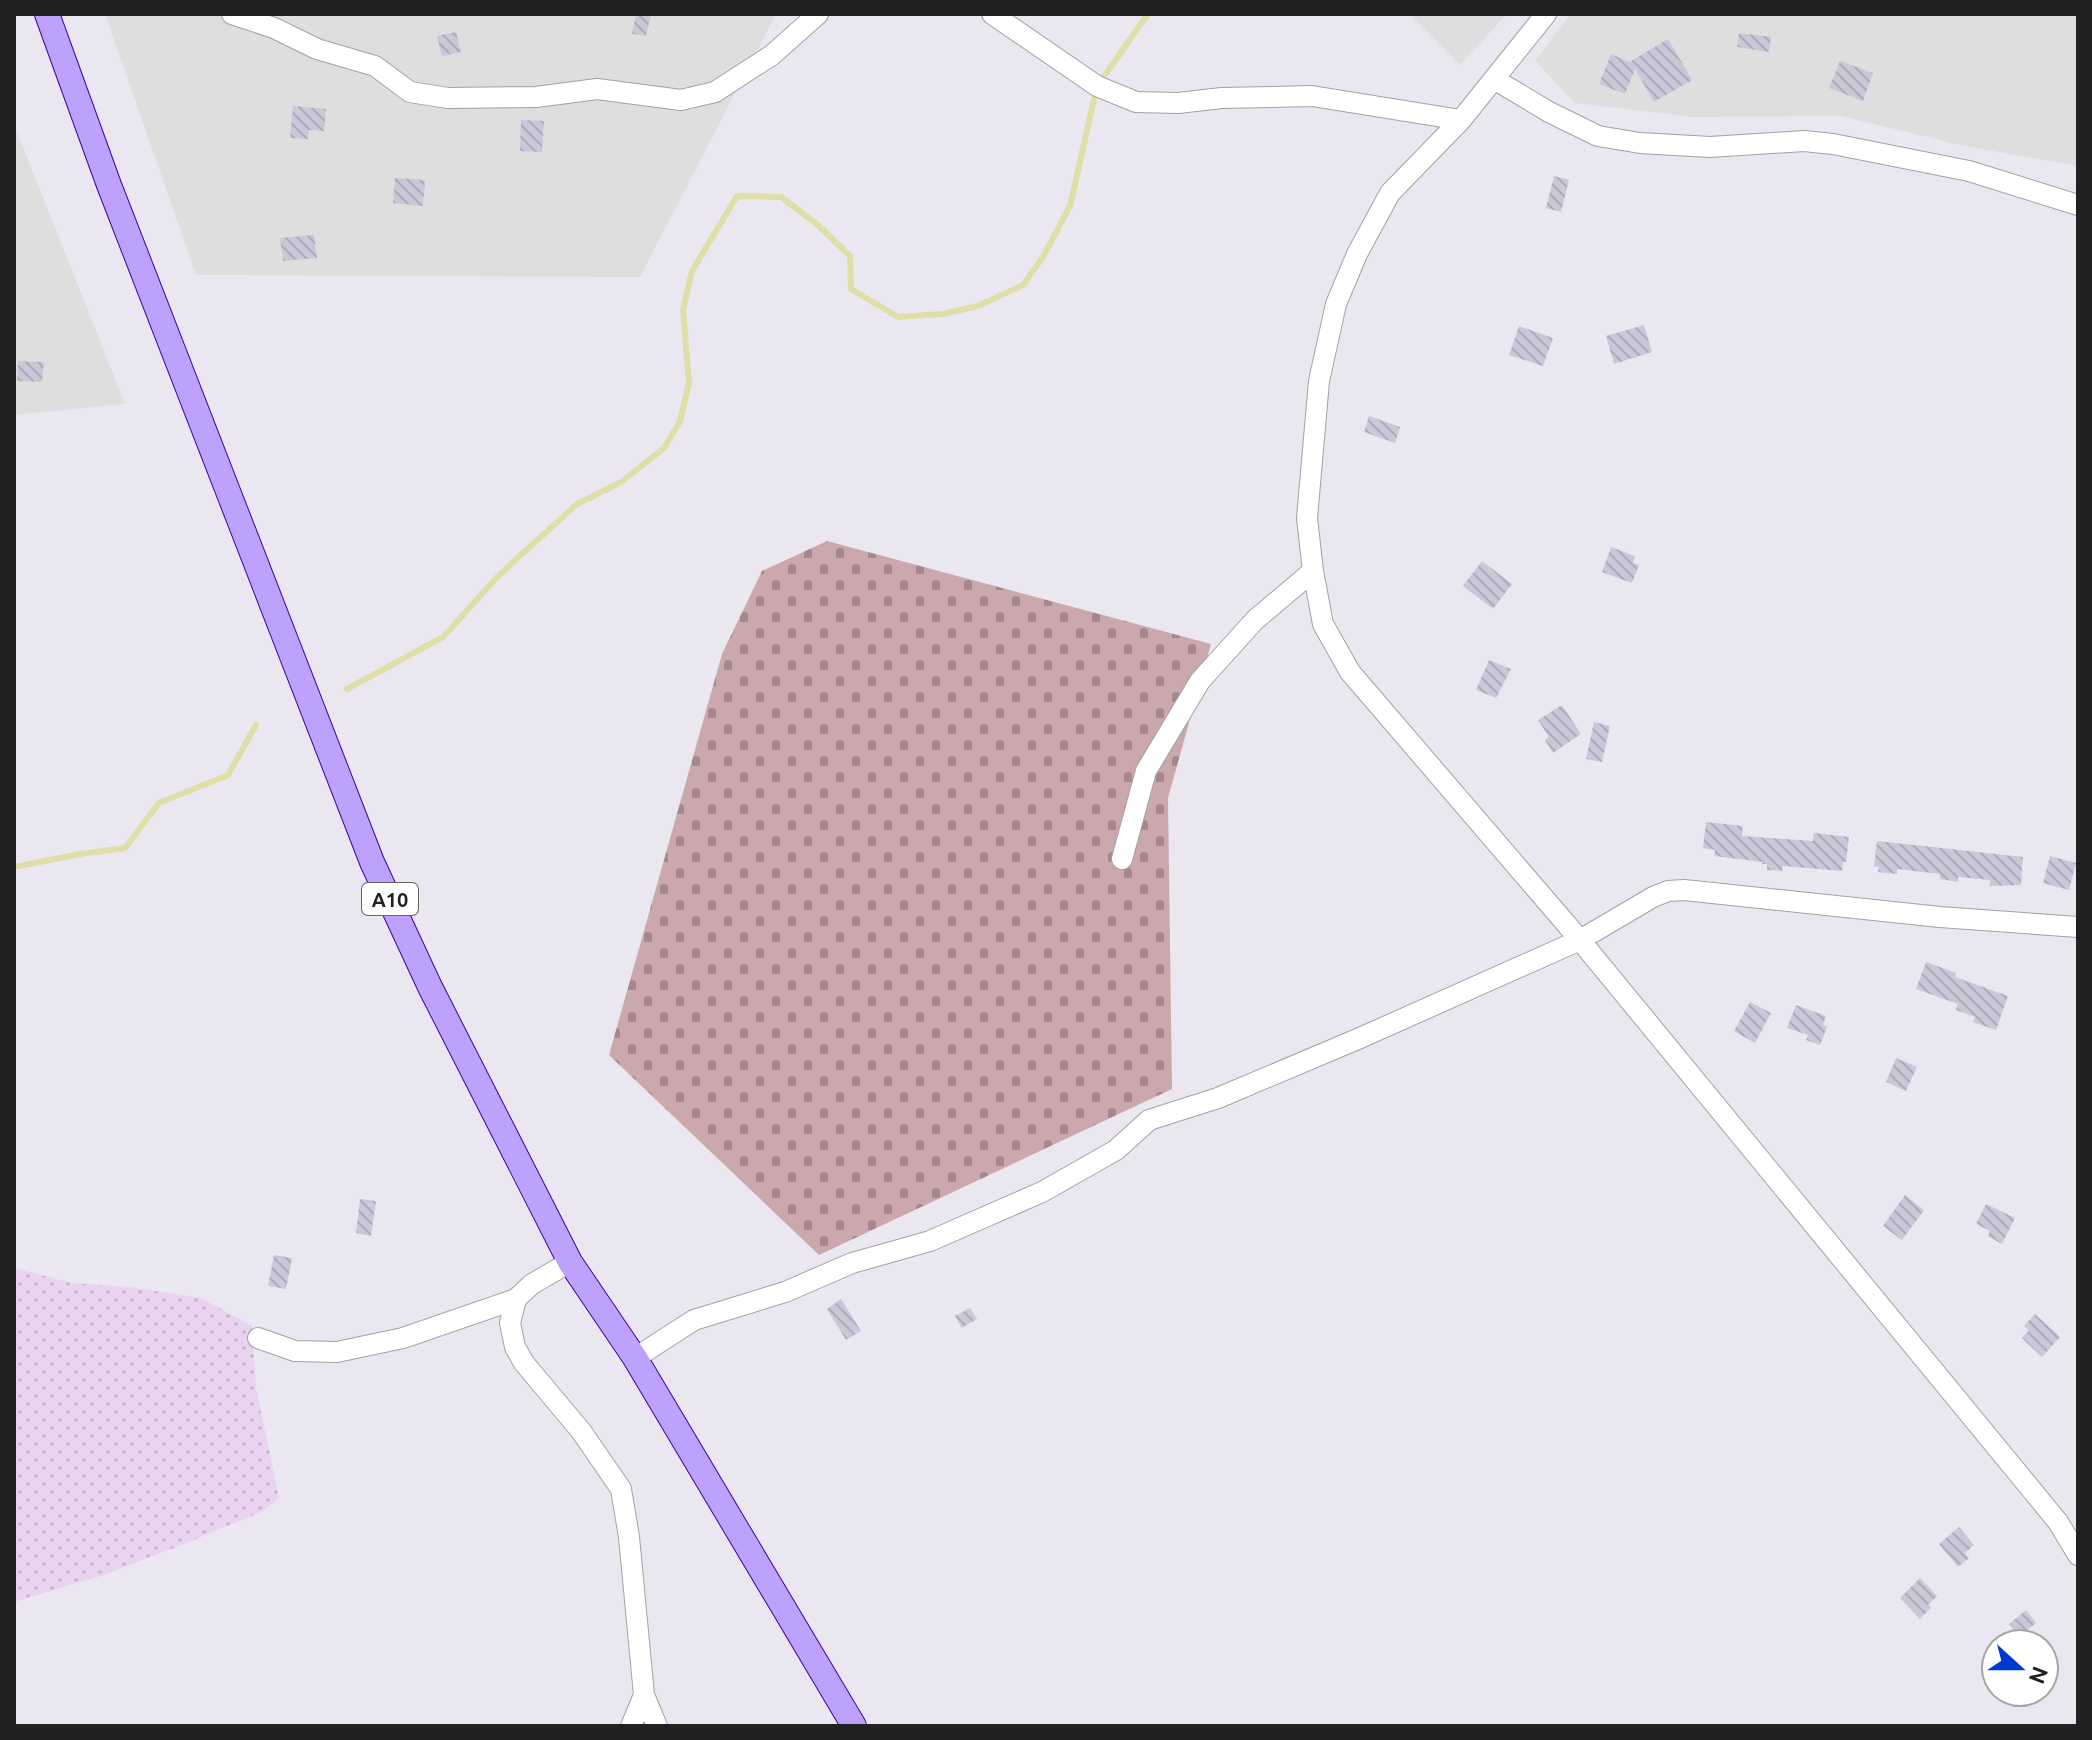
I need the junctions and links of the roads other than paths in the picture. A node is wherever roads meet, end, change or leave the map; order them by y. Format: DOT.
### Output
graph roads {
  1 [pos="47,14"];
  2 [pos="232,14"];
  3 [pos="818,14"];
  4 [pos="992,14"];
  5 [pos="1546,14"];
  6 [pos="1494,79"];
  7 [pos="1461,120"];
  8 [pos="2078,205"];
  9 [pos="1313,571"];
  10 [pos="1122,859"];
  11 [pos="2078,927"];
  12 [pos="1580,940"];
  13 [pos="570,1262"];
  14 [pos="516,1299"];
  15 [pos="258,1338"];
  16 [pos="635,1358"];
  17 [pos="2058,1522"];
  18 [pos="2078,1533"];
  19 [pos="2078,1555"];
  20 [pos="644,1695"];
  21 [pos="631,1726"];
  22 [pos="657,1726"];
  23 [pos="854,1726"];
  1 -- 13 [label="main road, A10"];
  2 -- 3 [label="street"];
  4 -- 7 [label="street"];
  5 -- 6 [label="street"];
  6 -- 7 [label="street"];
  6 -- 8 [label="street"];
  7 -- 9 [label="street"];
  9 -- 10 [label="street"];
  9 -- 12 [label="street"];
  11 -- 12 [label="street"];
  12 -- 16 [label="street"];
  12 -- 17 [label="street"];
  13 -- 14 [label="street"];
  13 -- 16 [label="main road, A10"];
  14 -- 15 [label="street"];
  14 -- 20 [label="street"];
  16 -- 23 [label="main road, A10"];
  17 -- 18 [label="street"];
  17 -- 19 [label="street"];
  20 -- 21 [label="street"];
  20 -- 22 [label="street"];
}
